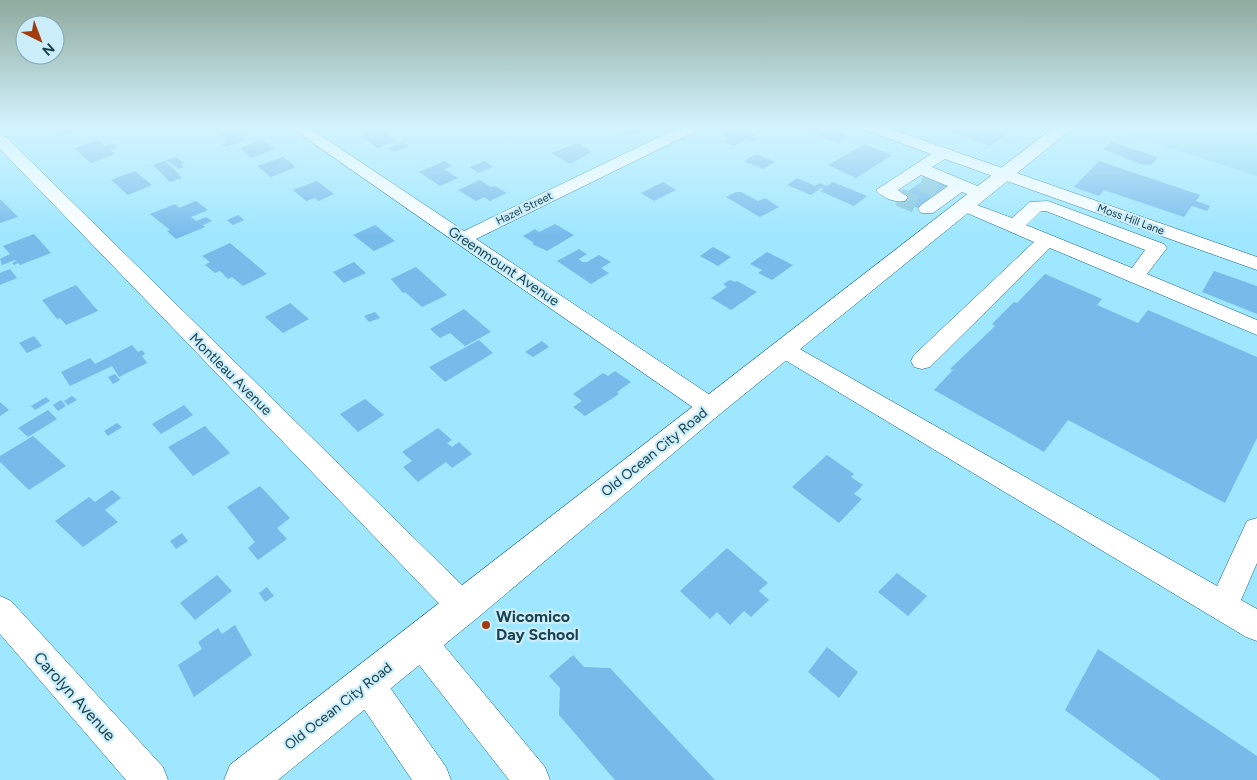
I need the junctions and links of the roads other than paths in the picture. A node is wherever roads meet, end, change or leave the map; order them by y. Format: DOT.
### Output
graph roads {
  1 [pos="23,163"];
  2 [pos="352,163"];
  3 [pos="618,163"];
  4 [pos="931,163"];
  5 [pos="971,163"];
  6 [pos="1019,163"];
  7 [pos="1006,175"];
  8 [pos="946,201"];
  9 [pos="1098,225"];
  10 [pos="1014,226"];
  11 [pos="463,238"];
  12 [pos="1047,240"];
  13 [pos="1072,251"];
  14 [pos="1257,264"];
  15 [pos="1135,277"];
  16 [pos="1257,328"];
  17 [pos="783,349"];
  18 [pos="922,361"];
  19 [pos="710,407"];
  20 [pos="1257,530"];
  21 [pos="1223,606"];
  22 [pos="463,607"];
  23 [pos="0,611"];
  24 [pos="1257,626"];
  25 [pos="420,641"];
  26 [pos="367,684"];
  27 [pos="150,780"];
  28 [pos="245,780"];
  29 [pos="433,780"];
  30 [pos="532,780"];
  1 -- 22 [label="street, Montleau Avenue"];
  2 -- 11 [label="street, Greenmount Avenue"];
  3 -- 11 [label="street, Hazel Street"];
  4 -- 8 [label="street"];
  5 -- 7 [label="street, Moss Hill Lane"];
  6 -- 7 [label="main road, Old Ocean City Road"];
  7 -- 8 [label="main road, Old Ocean City Road"];
  7 -- 14 [label="street, Moss Hill Lane"];
  8 -- 10 [label="street"];
  8 -- 17 [label="main road, Old Ocean City Road"];
  9 -- 10 [label="street"];
  9 -- 13 [label="street"];
  9 -- 15 [label="street"];
  10 -- 12 [label="street"];
  11 -- 19 [label="street, Greenmount Avenue"];
  12 -- 13 [label="street"];
  12 -- 18 [label="street"];
  13 -- 15 [label="street"];
  15 -- 16 [label="street"];
  17 -- 19 [label="main road, Old Ocean City Road"];
  17 -- 21 [label="street"];
  19 -- 22 [label="main road, Old Ocean City Road"];
  20 -- 21 [label="street"];
  21 -- 24 [label="street"];
  22 -- 25 [label="main road, Old Ocean City Road"];
  23 -- 27 [label="street, Carolyn Avenue"];
  25 -- 26 [label="main road, Old Ocean City Road"];
  25 -- 30 [label="street"];
  26 -- 28 [label="main road, Old Ocean City Road"];
  26 -- 29 [label="street"];
}
